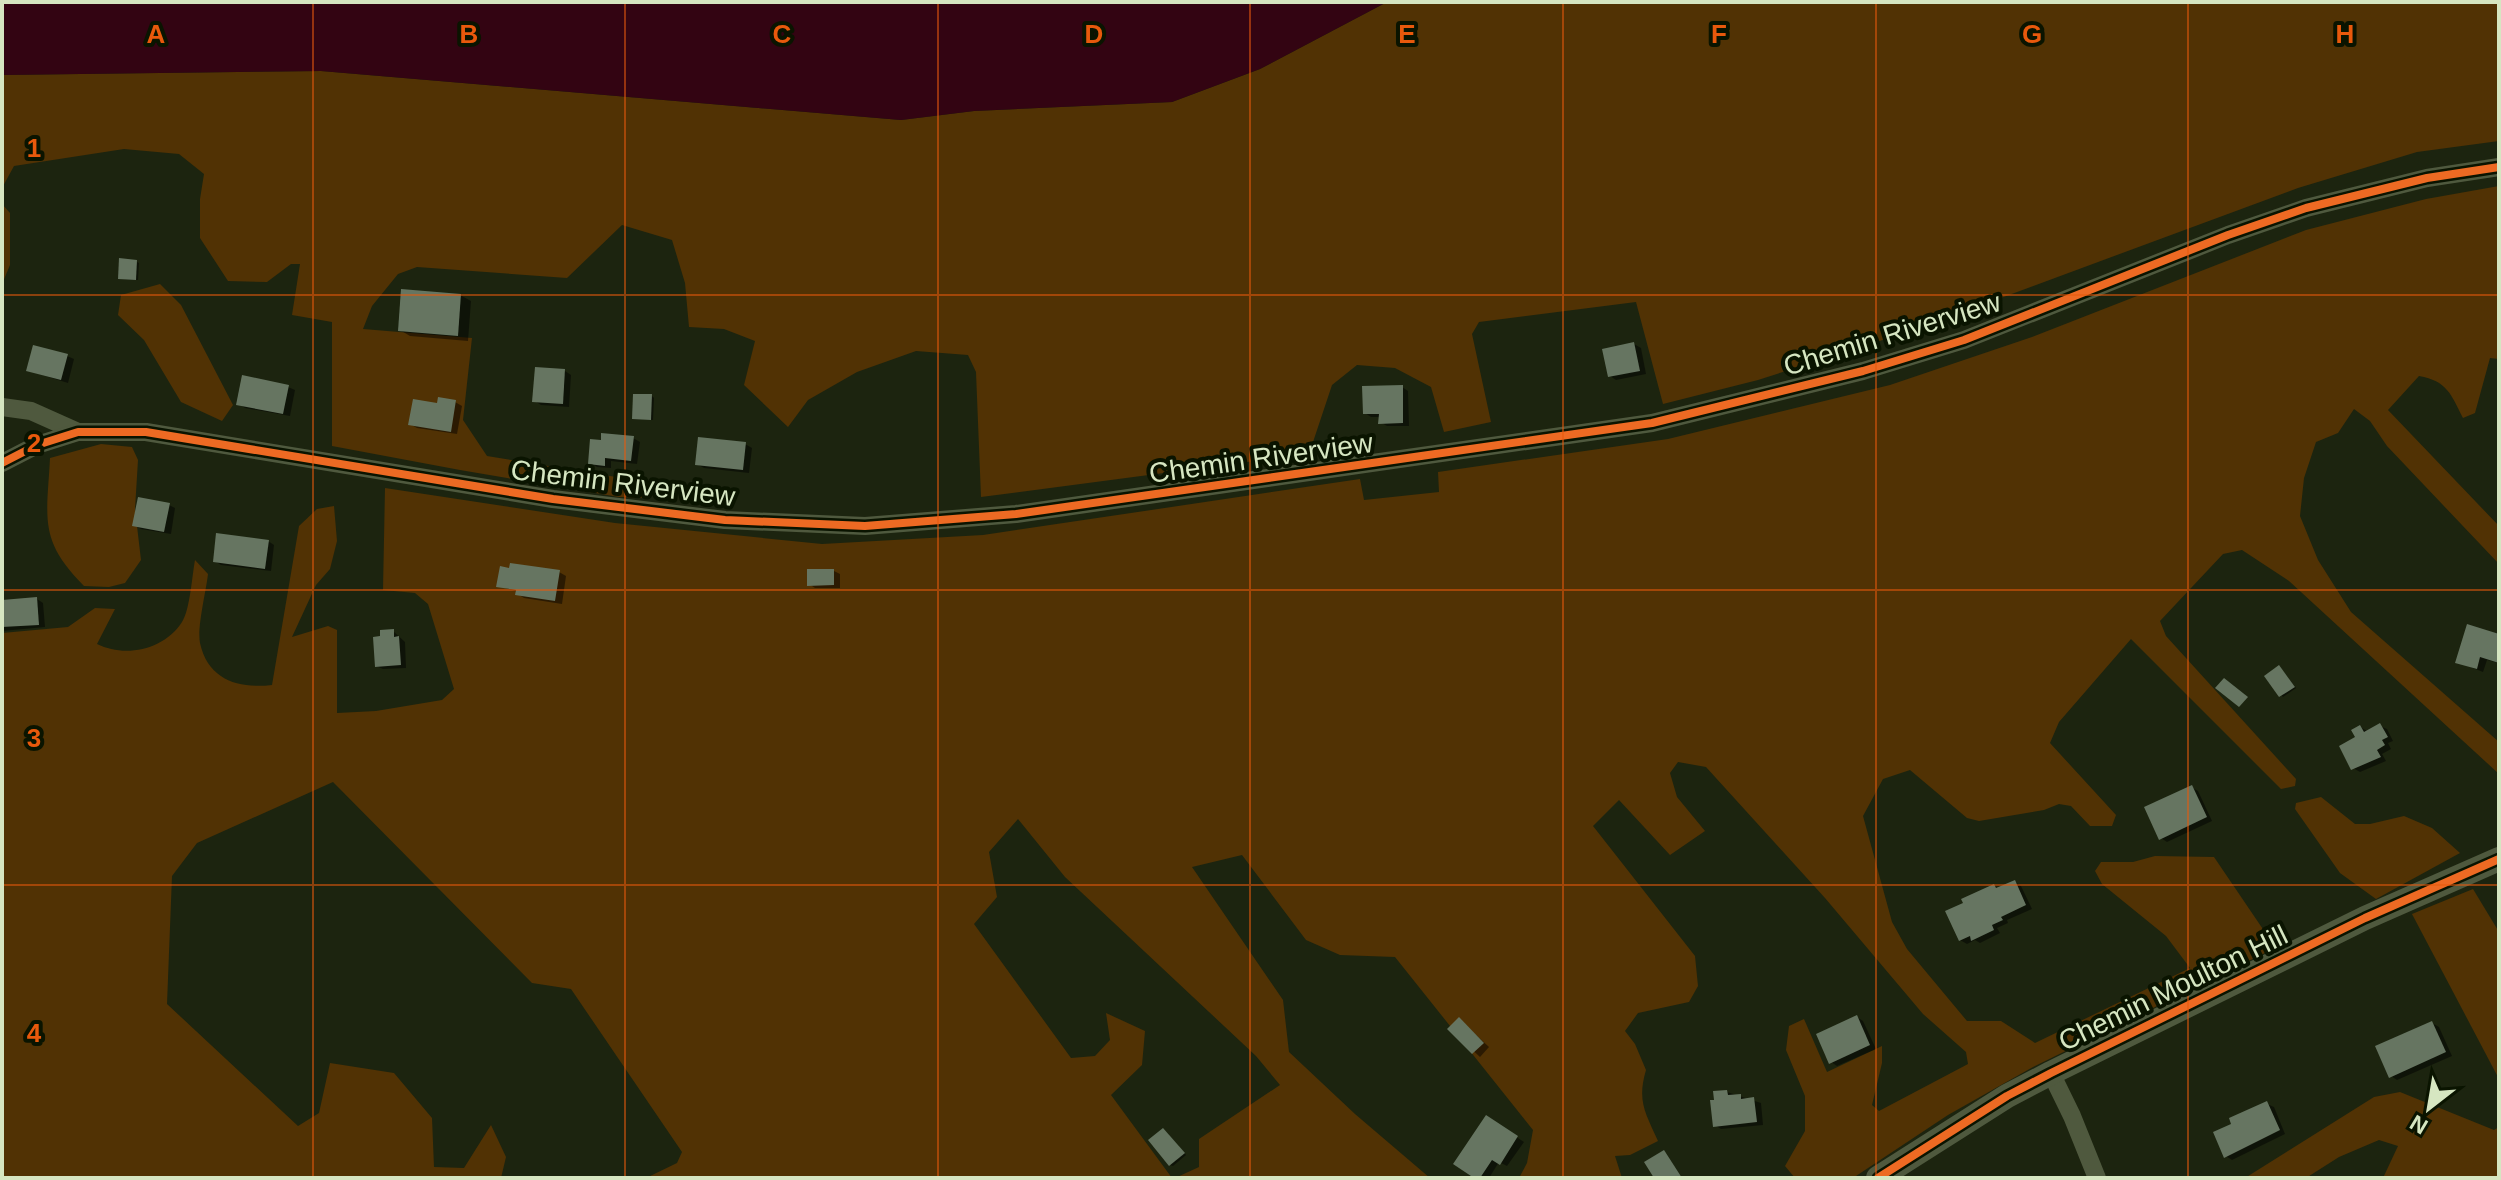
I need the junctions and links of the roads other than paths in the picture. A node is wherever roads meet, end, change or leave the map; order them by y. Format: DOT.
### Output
graph roads {
  1 [pos="2499,167"];
  2 [pos="2,407"];
  3 [pos="78,432"];
  4 [pos="2,463"];
  5 [pos="2499,859"];
  6 [pos="2051,1073"];
  7 [pos="1878,1178"];
  8 [pos="2097,1178"];
  1 -- 3 [label="street, Chemin Riverview"];
  2 -- 3 [label="street"];
  3 -- 4 [label="street, Chemin Riverview"];
  5 -- 6 [label="street, Chemin Moulton Hill"];
  6 -- 7 [label="street, Chemin Moulton Hill"];
  6 -- 8 [label="street"];
}
